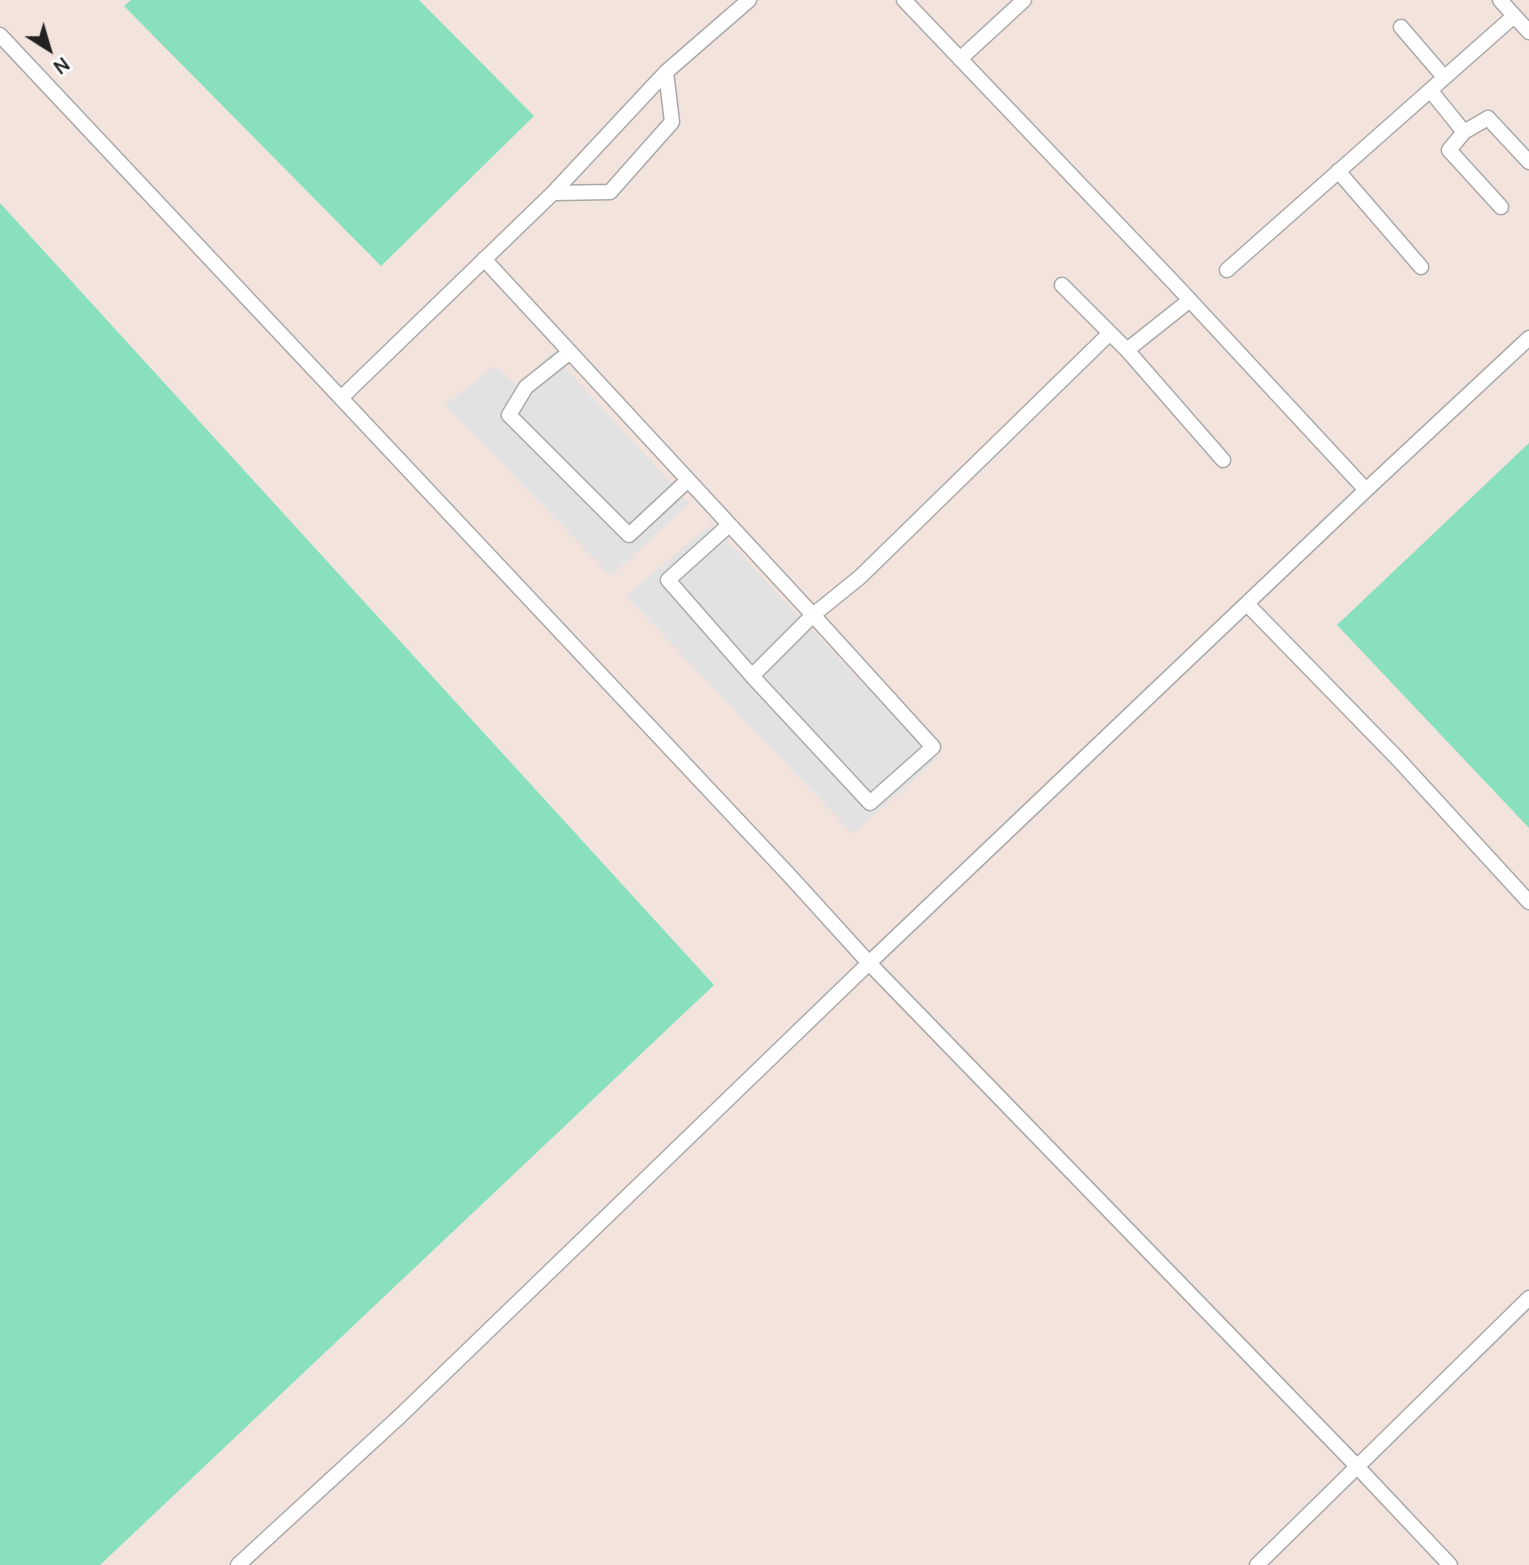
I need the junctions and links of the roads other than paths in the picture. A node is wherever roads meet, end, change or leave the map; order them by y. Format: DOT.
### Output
graph roads {
  1 [pos="749,0"];
  2 [pos="904,0"];
  3 [pos="1024,0"];
  4 [pos="1500,0"];
  5 [pos="1514,16"];
  6 [pos="1401,27"];
  7 [pos="1529,32"];
  8 [pos="0,35"];
  9 [pos="960,59"];
  10 [pos="666,72"];
  11 [pos="1444,77"];
  12 [pos="1430,90"];
  13 [pos="1464,132"];
  14 [pos="1529,162"];
  15 [pos="1338,171"];
  16 [pos="553,193"];
  17 [pos="1501,207"];
  18 [pos="484,259"];
  19 [pos="1421,267"];
  20 [pos="1227,270"];
  21 [pos="1062,285"];
  22 [pos="1190,300"];
  23 [pos="1110,333"];
  24 [pos="1529,338"];
  25 [pos="1127,350"];
  26 [pos="570,352"];
  27 [pos="341,398"];
  28 [pos="1223,460"];
  29 [pos="688,480"];
  30 [pos="1367,490"];
  31 [pos="729,525"];
  32 [pos="1247,604"];
  33 [pos="813,615"];
  34 [pos="752,676"];
  35 [pos="1529,902"];
  36 [pos="869,963"];
  37 [pos="1529,1298"];
  38 [pos="1357,1466"];
  39 [pos="238,1565"];
  40 [pos="1257,1565"];
  41 [pos="1450,1565"];
  1 -- 10 [label="lane"];
  2 -- 9 [label="lane"];
  3 -- 9 [label="lane"];
  4 -- 5 [label="lane"];
  5 -- 7 [label="lane"];
  5 -- 11 [label="lane"];
  6 -- 11 [label="lane"];
  8 -- 27 [label="lane"];
  9 -- 22 [label="lane"];
  10 -- 16 [label="lane"];
  10 -- 16 [label="lane"];
  11 -- 12 [label="lane"];
  12 -- 13 [label="lane"];
  12 -- 15 [label="lane"];
  13 -- 14 [label="lane"];
  13 -- 17 [label="lane"];
  15 -- 19 [label="lane"];
  15 -- 20 [label="lane"];
  16 -- 18 [label="lane"];
  18 -- 26 [label="lane"];
  18 -- 27 [label="lane"];
  21 -- 23 [label="lane"];
  22 -- 25 [label="lane"];
  22 -- 30 [label="lane"];
  23 -- 25 [label="lane"];
  23 -- 33 [label="lane"];
  24 -- 30 [label="lane"];
  25 -- 28 [label="lane"];
  26 -- 29 [label="lane"];
  26 -- 29 [label="lane"];
  27 -- 36 [label="lane"];
  29 -- 31 [label="lane"];
  30 -- 32 [label="lane"];
  31 -- 33 [label="lane"];
  31 -- 34 [label="lane"];
  32 -- 35 [label="lane"];
  32 -- 36 [label="lane"];
  33 -- 34 [label="lane"];
  33 -- 34 [label="lane"];
  36 -- 38 [label="lane"];
  36 -- 39 [label="lane"];
  37 -- 38 [label="lane"];
  38 -- 40 [label="lane"];
  38 -- 41 [label="lane"];
}
